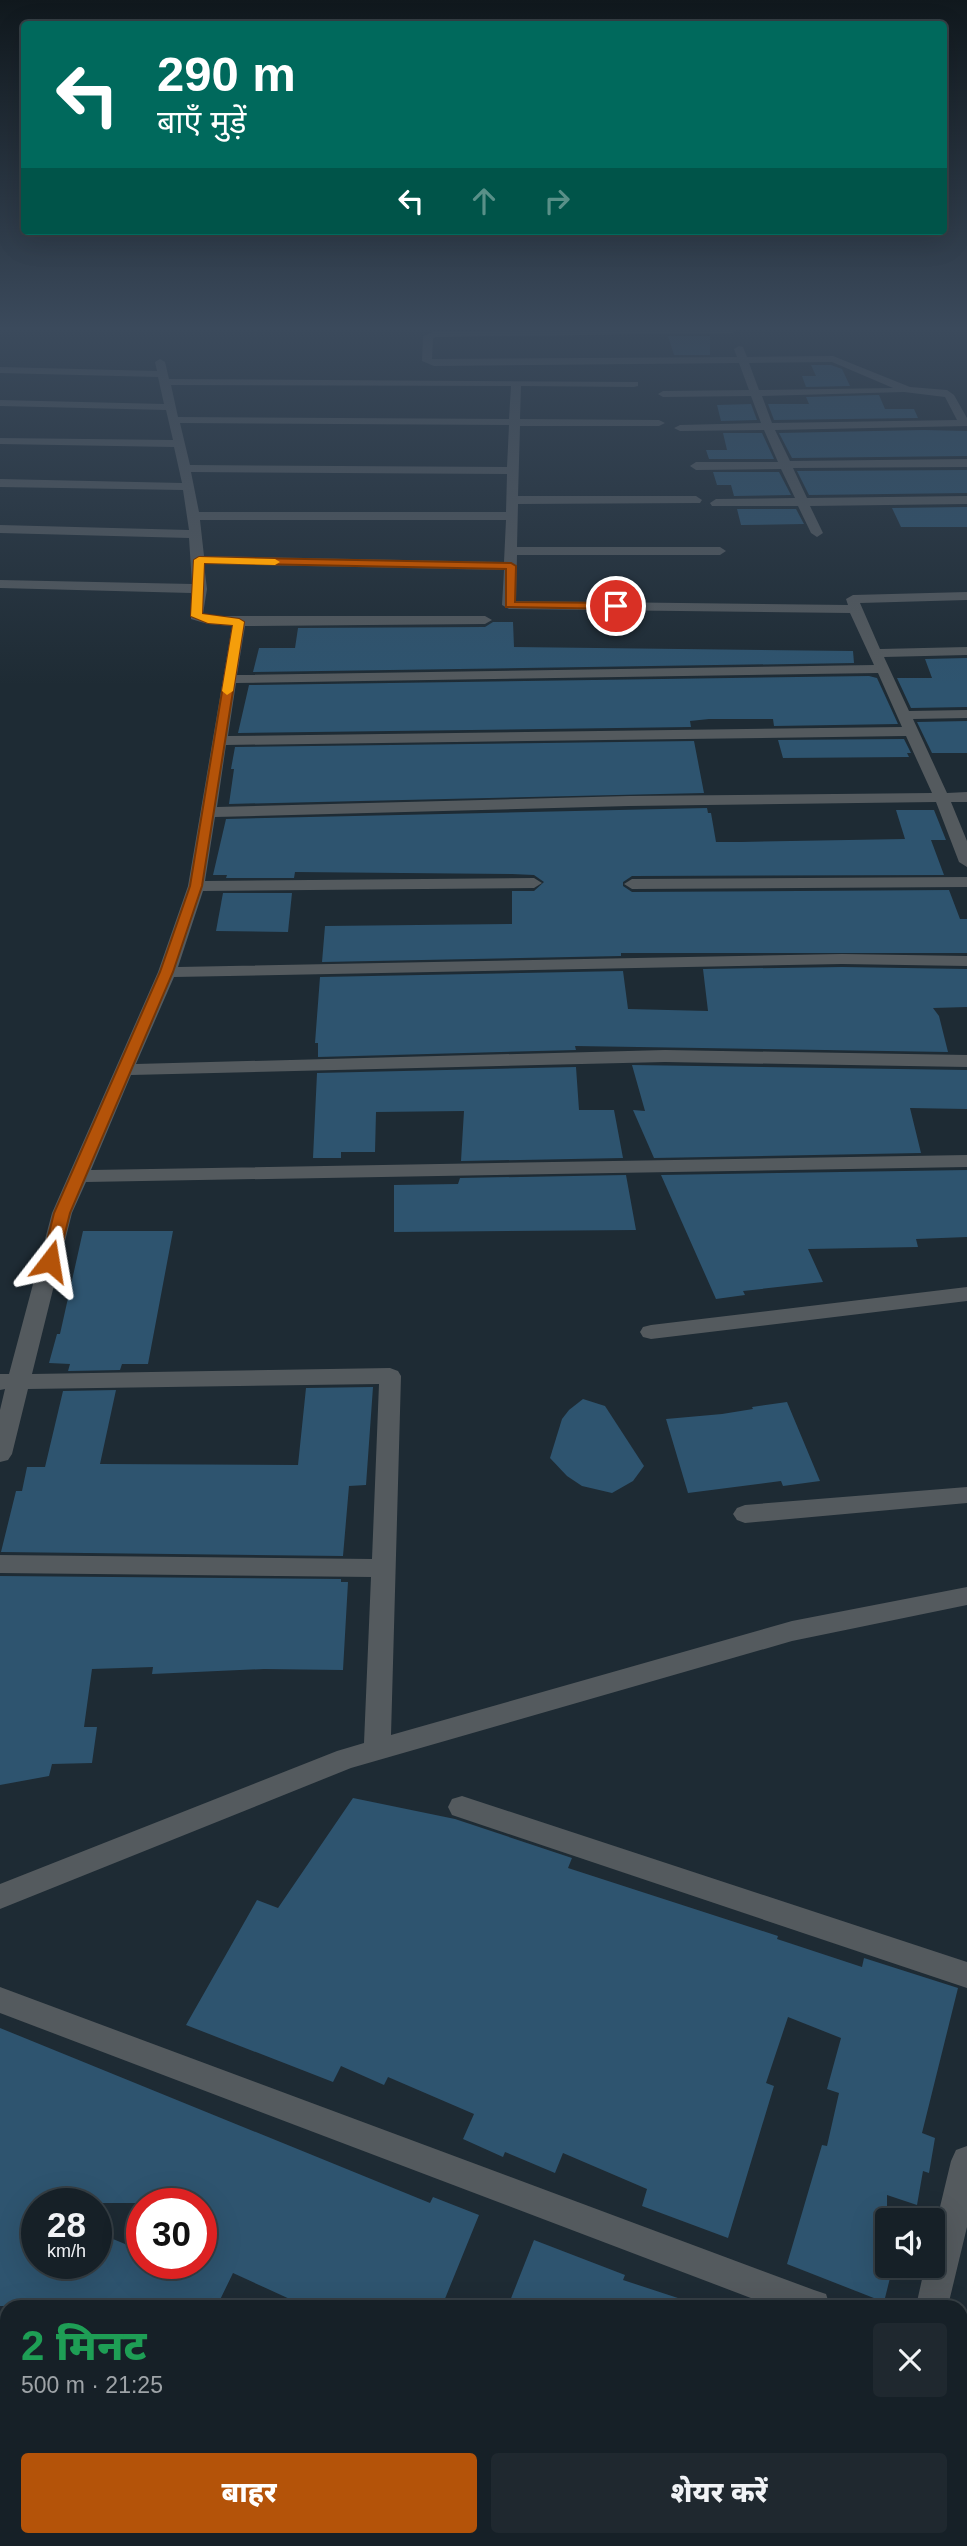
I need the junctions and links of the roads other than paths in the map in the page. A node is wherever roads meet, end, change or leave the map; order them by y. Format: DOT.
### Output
graph roads {
  1 [pos="178,447"];
  2 [pos="513,447"];
  3 [pos="778,447"];
  4 [pos="967,463"];
  5 [pos="696,466"];
  6 [pos="788,466"];
  7 [pos="183,468"];
  8 [pos="513,471"];
  9 [pos="0,483"];
  10 [pos="187,487"];
  11 [pos="512,500"];
  12 [pos="696,500"];
  13 [pos="967,500"];
  14 [pos="803,502"];
  15 [pos="716,503"];
  16 [pos="193,516"];
  17 [pos="512,516"];
  18 [pos="0,529"];
  19 [pos="817,533"];
  20 [pos="197,534"];
  21 [pos="511,551"];
  22 [pos="720,551"];
  23 [pos="199,560"];
  24 [pos="511,566"];
  25 [pos="0,584"];
  26 [pos="200,589"];
  27 [pos="967,596"];
  28 [pos="855,608"];
  29 [pos="485,620"];
  30 [pos="239,622"];
  31 [pos="967,651"];
  32 [pos="876,653"];
  33 [pos="884,669"];
  34 [pos="230,679"];
  35 [pos="967,714"];
  36 [pos="905,715"];
  37 [pos="911,731"];
  38 [pos="219,741"];
  39 [pos="942,797"];
  40 [pos="967,797"];
  41 [pos="208,812"];
  42 [pos="967,862"];
  43 [pos="967,882"];
  44 [pos="534,883"];
  45 [pos="632,884"];
  46 [pos="196,886"];
  47 [pos="967,961"];
  48 [pos="167,972"];
  49 [pos="967,1061"];
  50 [pos="124,1070"];
  51 [pos="967,1161"];
  52 [pos="79,1176"];
  53 [pos="967,1294"];
  54 [pos="651,1332"];
  55 [pos="10,1382"];
  56 [pos="0,1454"];
  57 [pos="967,1495"];
  58 [pos="746,1514"];
  59 [pos="0,1564"];
  60 [pos="385,1568"];
  61 [pos="967,1596"];
  62 [pos="377,1750"];
  63 [pos="462,1807"];
  64 [pos="0,1897"];
  65 [pos="967,1975"];
  66 [pos="0,2000"];
  67 [pos="967,2161"];
  68 [pos="798,2300"];
  69 [pos="934,2300"];
  1 -- 7 [label="street"];
  2 -- 8 [label="street"];
  3 -- 6 [label="street"];
  4 -- 6 [label="street"];
  5 -- 6 [label="street"];
  6 -- 14 [label="street"];
  7 -- 8 [label="street"];
  7 -- 10 [label="street"];
  8 -- 11 [label="street"];
  9 -- 10 [label="street"];
  10 -- 16 [label="street"];
  11 -- 12 [label="street"];
  11 -- 17 [label="street"];
  13 -- 14 [label="street"];
  14 -- 15 [label="street"];
  14 -- 19 [label="street"];
  16 -- 17 [label="street"];
  16 -- 20 [label="street"];
  17 -- 21 [label="street"];
  18 -- 20 [label="street"];
  20 -- 23 [label="street"];
  21 -- 22 [label="street"];
  21 -- 24 [label="street"];
  23 -- 24 [label="street"];
  23 -- 26 [label="street"];
  24 -- 28 [label="street"];
  25 -- 26 [label="street"];
  26 -- 30 [label="street"];
  27 -- 28 [label="street"];
  28 -- 32 [label="street"];
  29 -- 30 [label="street"];
  30 -- 34 [label="street"];
  31 -- 32 [label="street"];
  32 -- 33 [label="street"];
  33 -- 34 [label="street"];
  33 -- 36 [label="street"];
  34 -- 38 [label="street"];
  35 -- 36 [label="street"];
  36 -- 37 [label="street"];
  37 -- 38 [label="street"];
  37 -- 39 [label="street"];
  38 -- 41 [label="street"];
  39 -- 40 [label="street"];
  39 -- 41 [label="street"];
  39 -- 42 [label="street"];
  41 -- 46 [label="street"];
  43 -- 45 [label="street"];
  44 -- 46 [label="street"];
  46 -- 48 [label="street"];
  47 -- 48 [label="street"];
  48 -- 50 [label="street"];
  49 -- 50 [label="street"];
  50 -- 52 [label="street"];
  51 -- 52 [label="street"];
  52 -- 55 [label="street"];
  53 -- 54 [label="street"];
  55 -- 56 [label="street"];
  55 -- 60 [label="street"];
  57 -- 58 [label="street"];
  59 -- 60 [label="street"];
  60 -- 62 [label="street"];
  61 -- 62 [label="street"];
  62 -- 64 [label="street"];
  63 -- 65 [label="street"];
  66 -- 68 [label="street"];
  67 -- 69 [label="street"];
}
